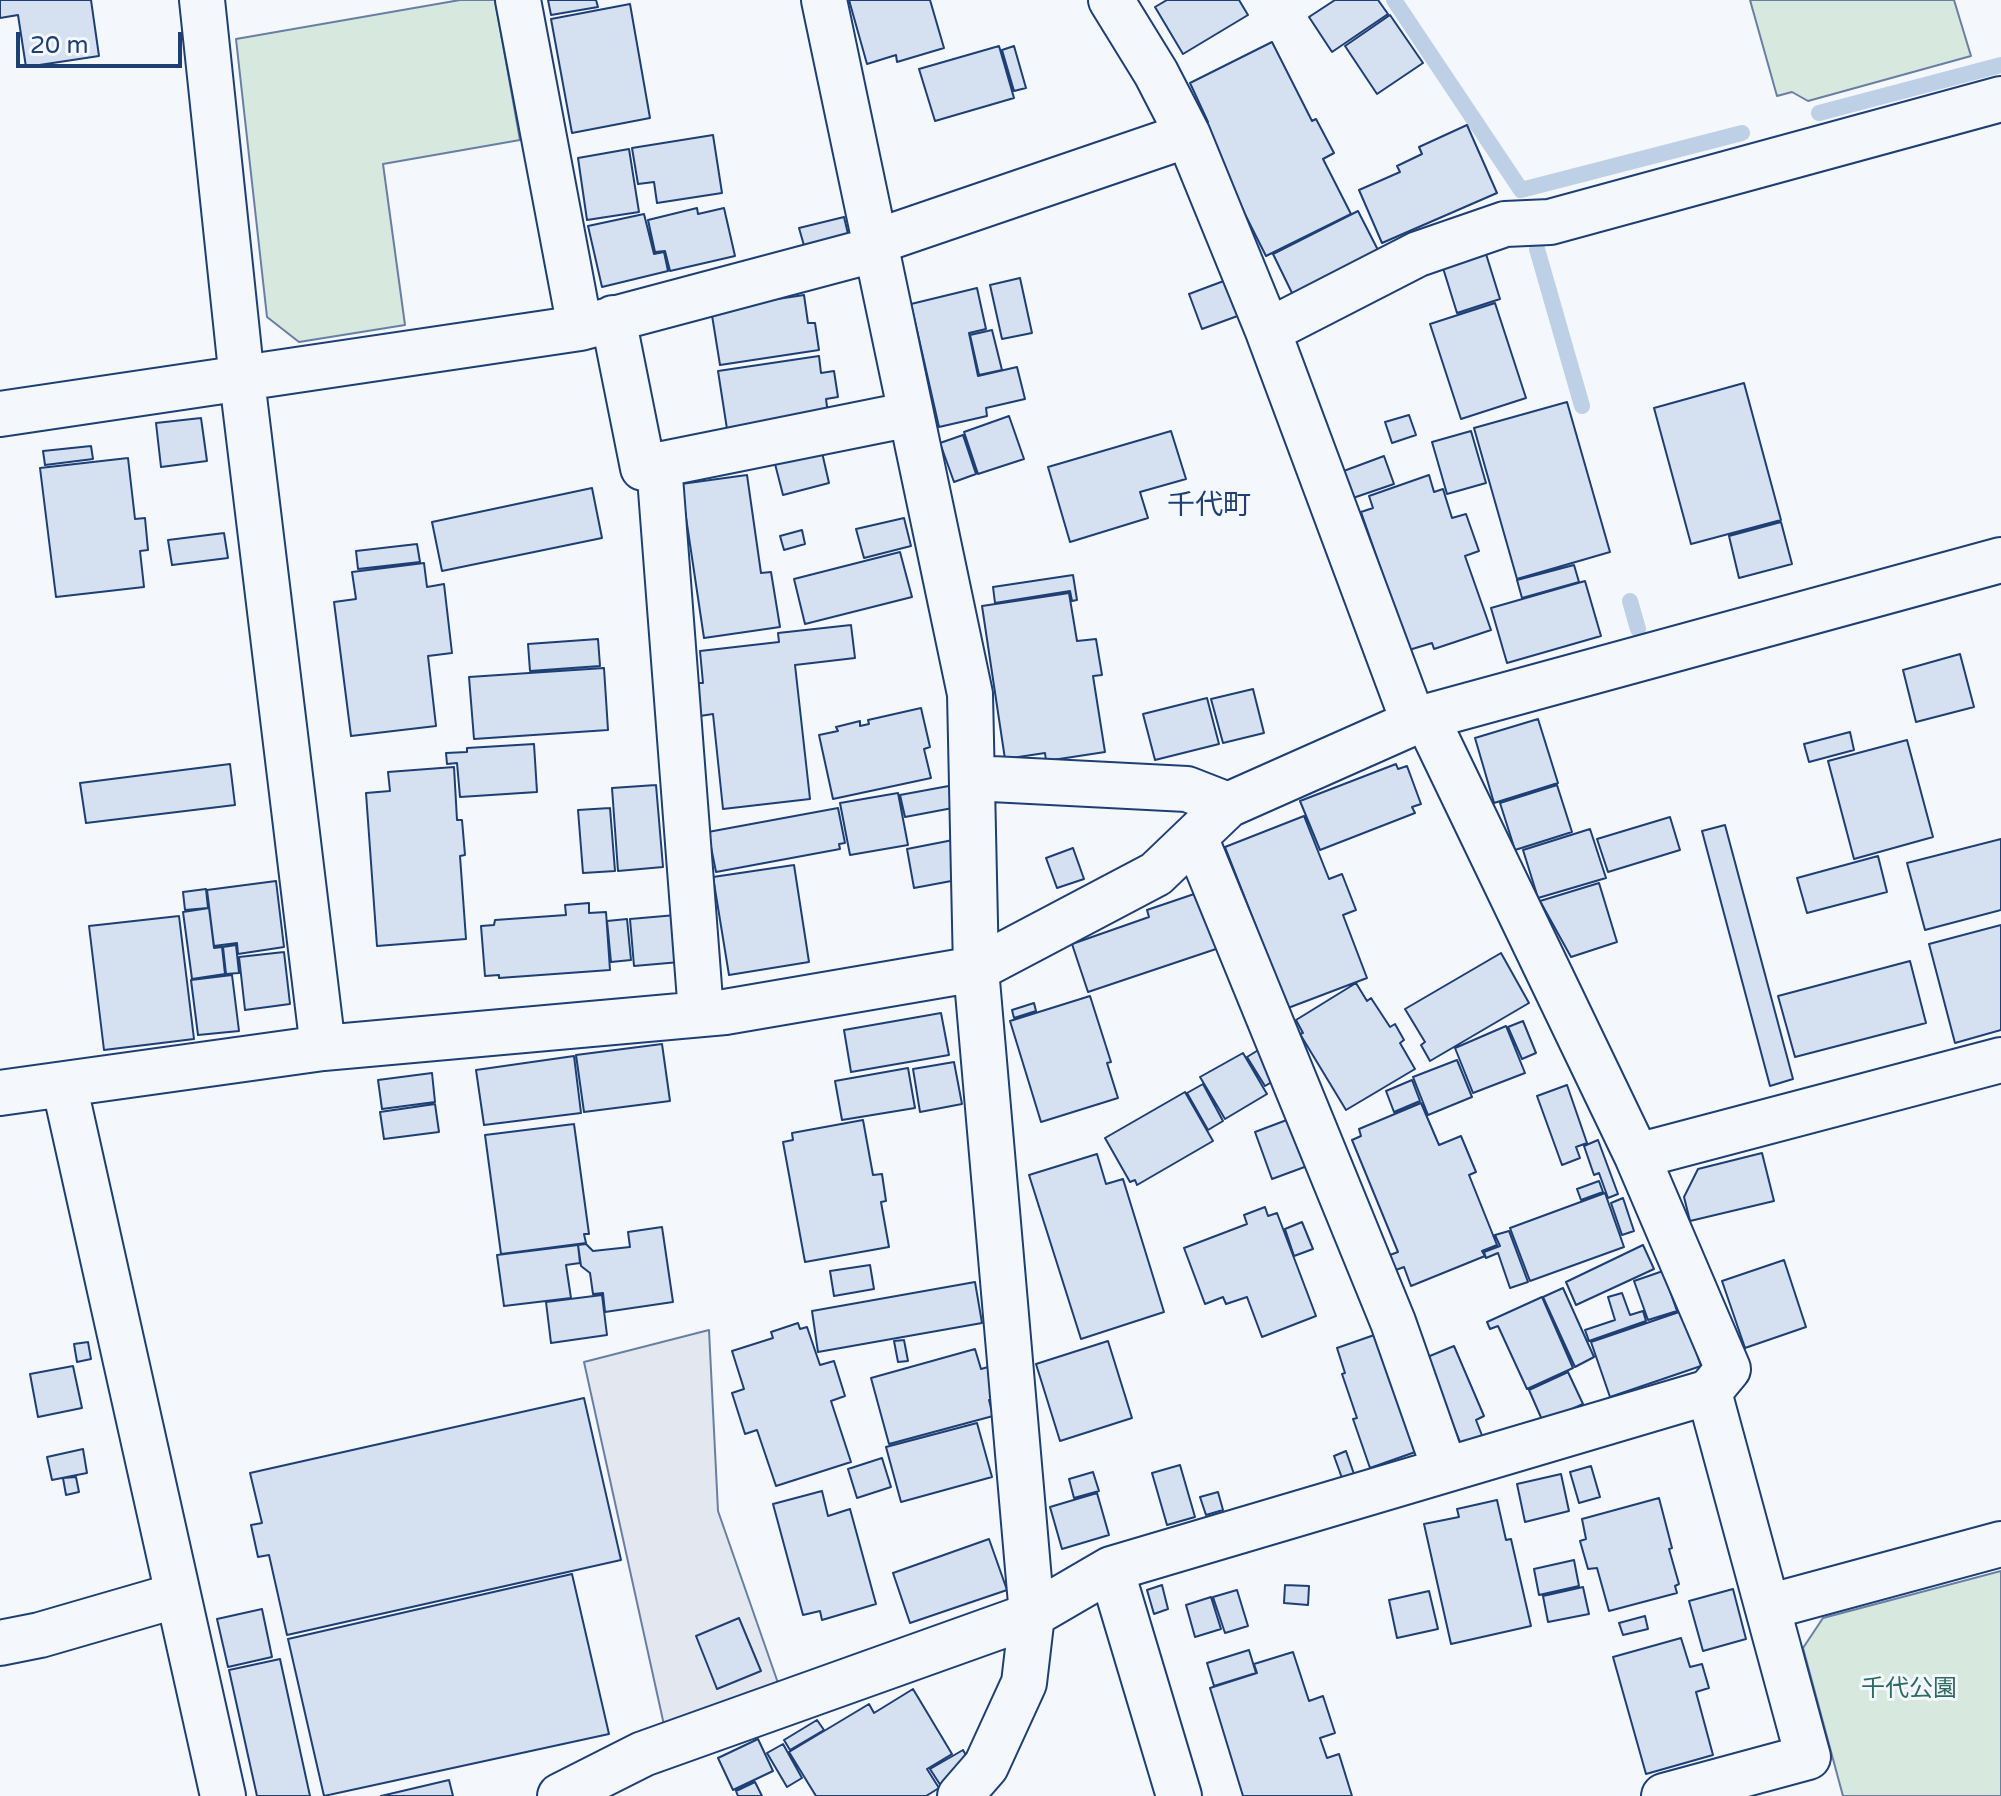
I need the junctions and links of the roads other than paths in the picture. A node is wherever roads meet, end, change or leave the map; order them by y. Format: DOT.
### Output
graph roads {
  1 [pos="202,0"];
  2 [pos="518,0"];
  3 [pos="824,0"];
  4 [pos="1111,0"];
  5 [pos="2001,99"];
  6 [pos="1188,135"];
  7 [pos="876,245"];
  8 [pos="596,323"];
  9 [pos="1268,331"];
  10 [pos="242,380"];
  11 [pos="0,414"];
  12 [pos="911,414"];
  13 [pos="659,464"];
  14 [pos="2001,560"];
  15 [pos="1420,720"];
  16 [pos="972,778"];
  17 [pos="1228,805"];
  18 [pos="1195,837"];
  19 [pos="976,969"];
  20 [pos="701,1013"];
  21 [pos="323,1048"];
  22 [pos="2001,1060"];
  23 [pos="64,1084"];
  24 [pos="0,1093"];
  25 [pos="1637,1156"];
  26 [pos="1709,1392"];
  27 [pos="1445,1470"];
  28 [pos="2001,1544"];
  29 [pos="1111,1569"];
  30 [pos="178,1595"];
  31 [pos="1768,1607"];
  32 [pos="1032,1615"];
  33 [pos="0,1643"];
  34 [pos="1784,1780"];
  35 [pos="223,1796"];
  36 [pos="560,1796"];
  37 [pos="960,1796"];
  38 [pos="1179,1796"];
  39 [pos="1664,1796"];
  1 -- 10 [label="street"];
  2 -- 8 [label="street"];
  3 -- 7 [label="street"];
  4 -- 6 [label="street"];
  5 -- 9 [label="street"];
  6 -- 7 [label="street"];
  6 -- 9 [label="street"];
  7 -- 8 [label="street"];
  7 -- 12 [label="street"];
  8 -- 10 [label="street"];
  8 -- 13 [label="street"];
  9 -- 15 [label="street"];
  10 -- 11 [label="street"];
  10 -- 21 [label="street"];
  12 -- 13 [label="street"];
  12 -- 16 [label="street"];
  13 -- 20 [label="street"];
  14 -- 15 [label="street"];
  15 -- 17 [label="street"];
  15 -- 25 [label="street"];
  16 -- 17 [label="street"];
  16 -- 19 [label="street"];
  17 -- 18 [label="street"];
  18 -- 19 [label="street"];
  18 -- 27 [label="street"];
  19 -- 20 [label="street"];
  19 -- 32 [label="street"];
  20 -- 21 [label="street"];
  21 -- 23 [label="street"];
  22 -- 25 [label="street"];
  23 -- 24 [label="street"];
  23 -- 30 [label="street"];
  25 -- 26 [label="street"];
  26 -- 27 [label="street"];
  26 -- 31 [label="street"];
  27 -- 29 [label="street"];
  28 -- 31 [label="street"];
  29 -- 32 [label="street"];
  29 -- 38 [label="street"];
  30 -- 33 [label="street"];
  30 -- 35 [label="street"];
  31 -- 34 [label="street"];
  32 -- 36 [label="street"];
  32 -- 37 [label="street"];
  34 -- 39 [label="street"];
}
